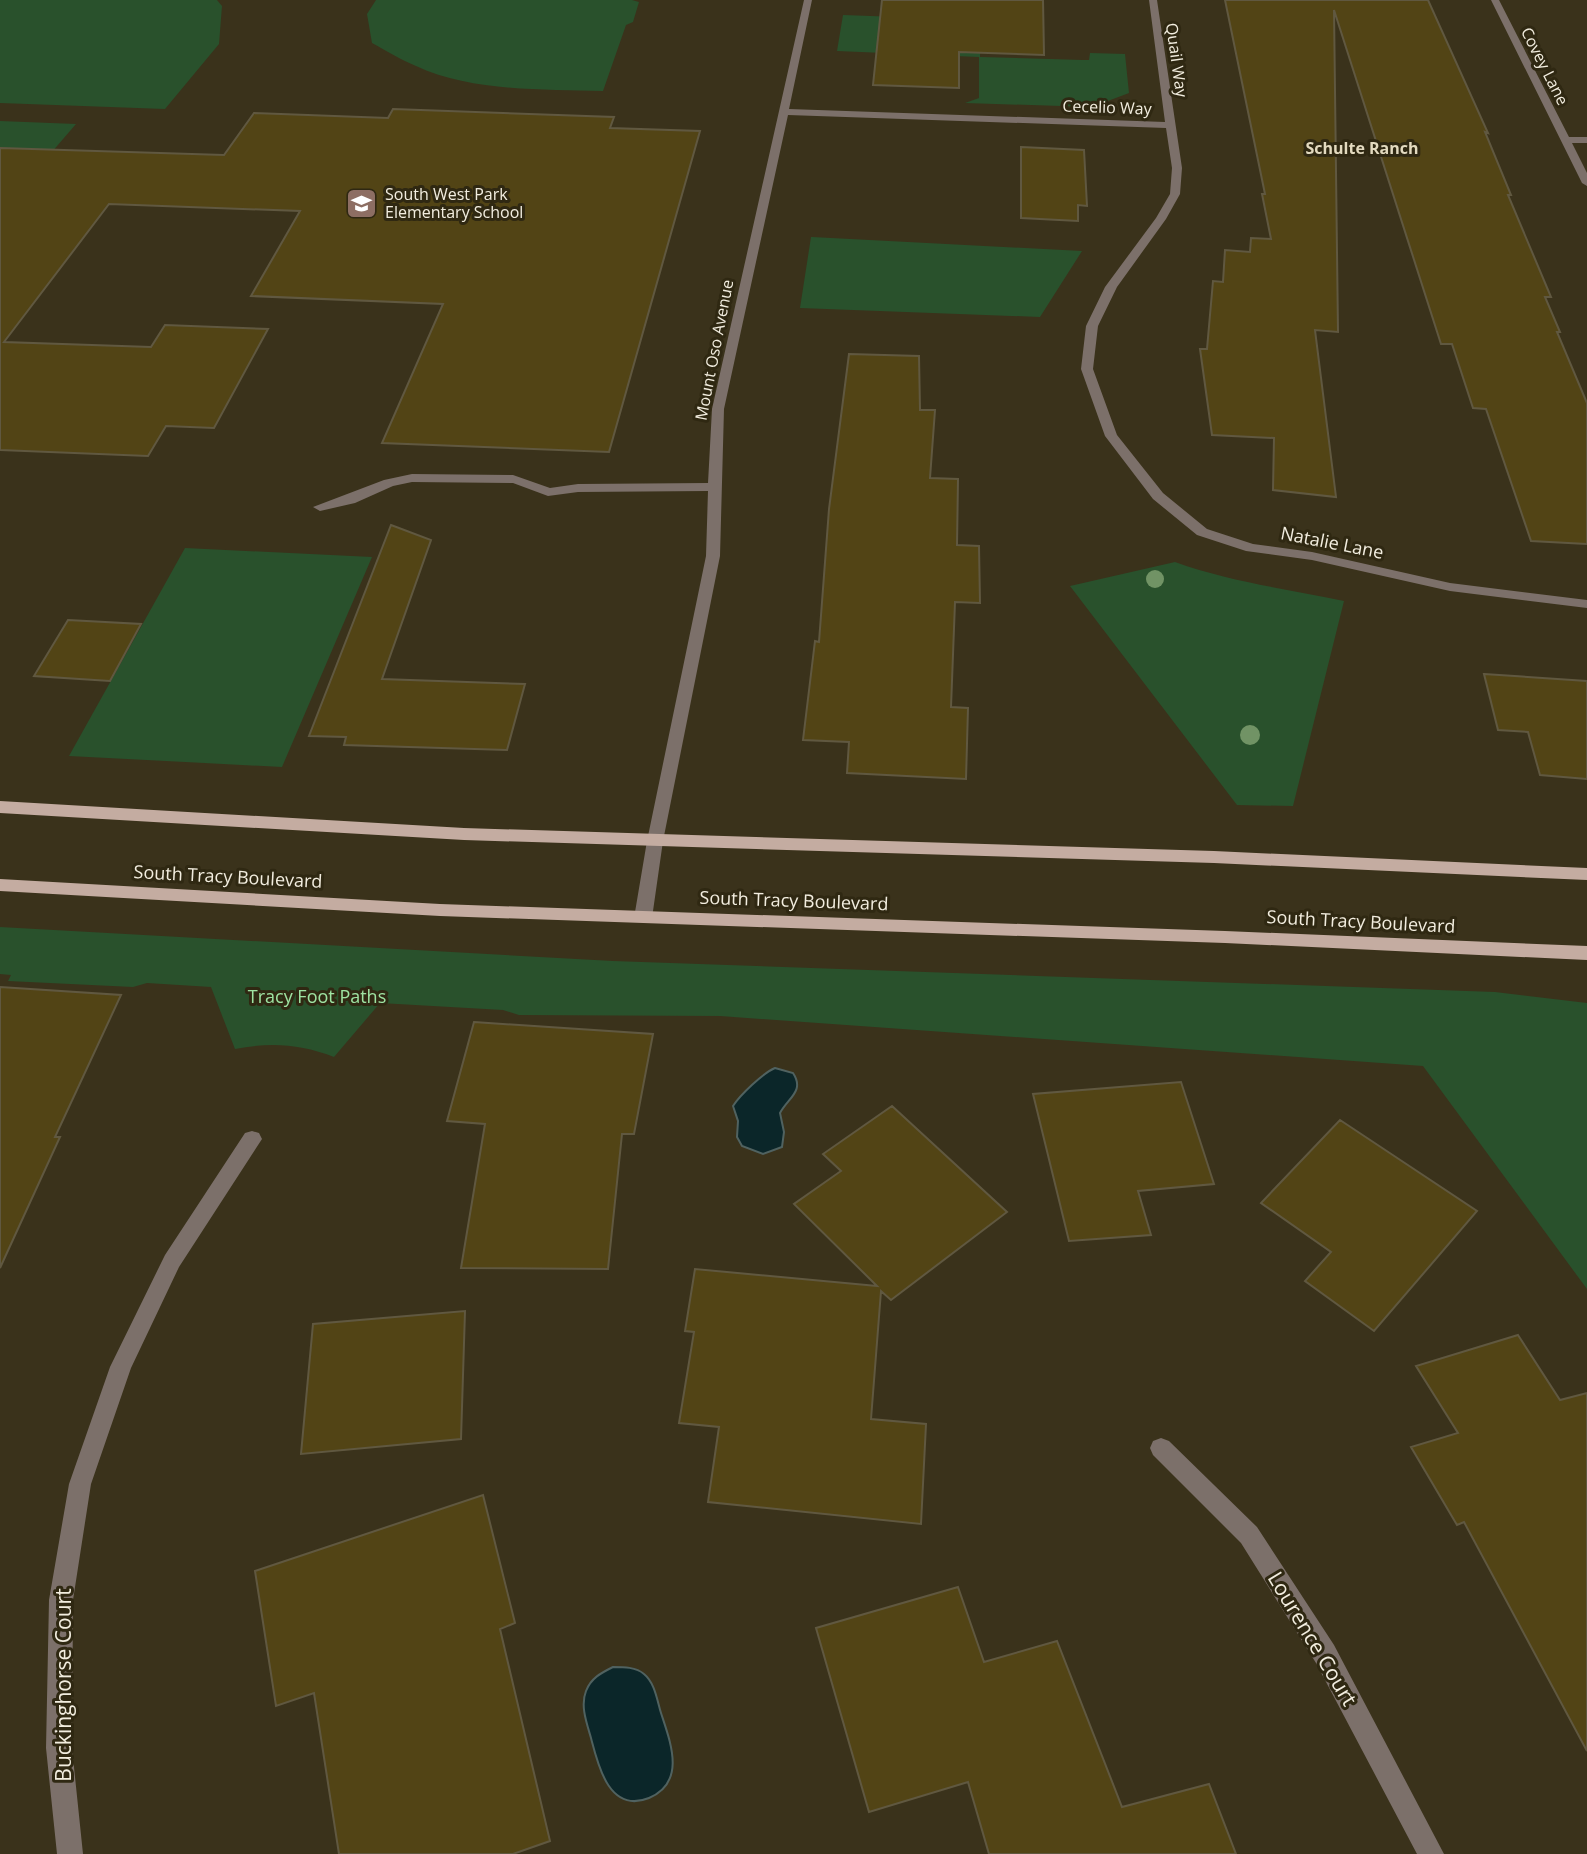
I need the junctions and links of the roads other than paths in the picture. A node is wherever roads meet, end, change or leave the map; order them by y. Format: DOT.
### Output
graph roads {
  1 [pos="808,0"];
  2 [pos="1153,0"];
  3 [pos="1495,0"];
  4 [pos="786,112"];
  5 [pos="1171,125"];
  6 [pos="1565,140"];
  7 [pos="1587,140"];
  8 [pos="1587,183"];
  9 [pos="1111,436"];
  10 [pos="714,487"];
  11 [pos="320,508"];
  12 [pos="1587,604"];
  13 [pos="0,807"];
  14 [pos="655,841"];
  15 [pos="1587,874"];
  16 [pos="0,885"];
  17 [pos="643,918"];
  18 [pos="1587,953"];
  19 [pos="252,1139"];
  20 [pos="1161,1448"];
  21 [pos="70,1854"];
  22 [pos="1431,1854"];
  1 -- 4 [label="street, Mount Oso Avenue"];
  2 -- 5 [label="street, Quail Way"];
  3 -- 6 [label="street, Covey Lane"];
  4 -- 5 [label="street, Cecelio Way"];
  4 -- 10 [label="street, Mount Oso Avenue"];
  5 -- 9 [label="street, Cecelio Way"];
  6 -- 7 [label="street"];
  6 -- 8 [label="street, Covey Lane"];
  9 -- 12 [label="street, Natalie Lane"];
  10 -- 11 [label="street"];
  10 -- 14 [label="street, Mount Oso Avenue"];
  13 -- 14 [label="main road"];
  14 -- 15 [label="main road"];
  14 -- 17 [label="street, Mount Oso Avenue"];
  16 -- 17 [label="main road, South Tracy Boulevard"];
  17 -- 18 [label="main road, South Tracy Boulevard"];
  19 -- 21 [label="street, Buckinghorse Court"];
  20 -- 22 [label="street, Lourence Court"];
}
